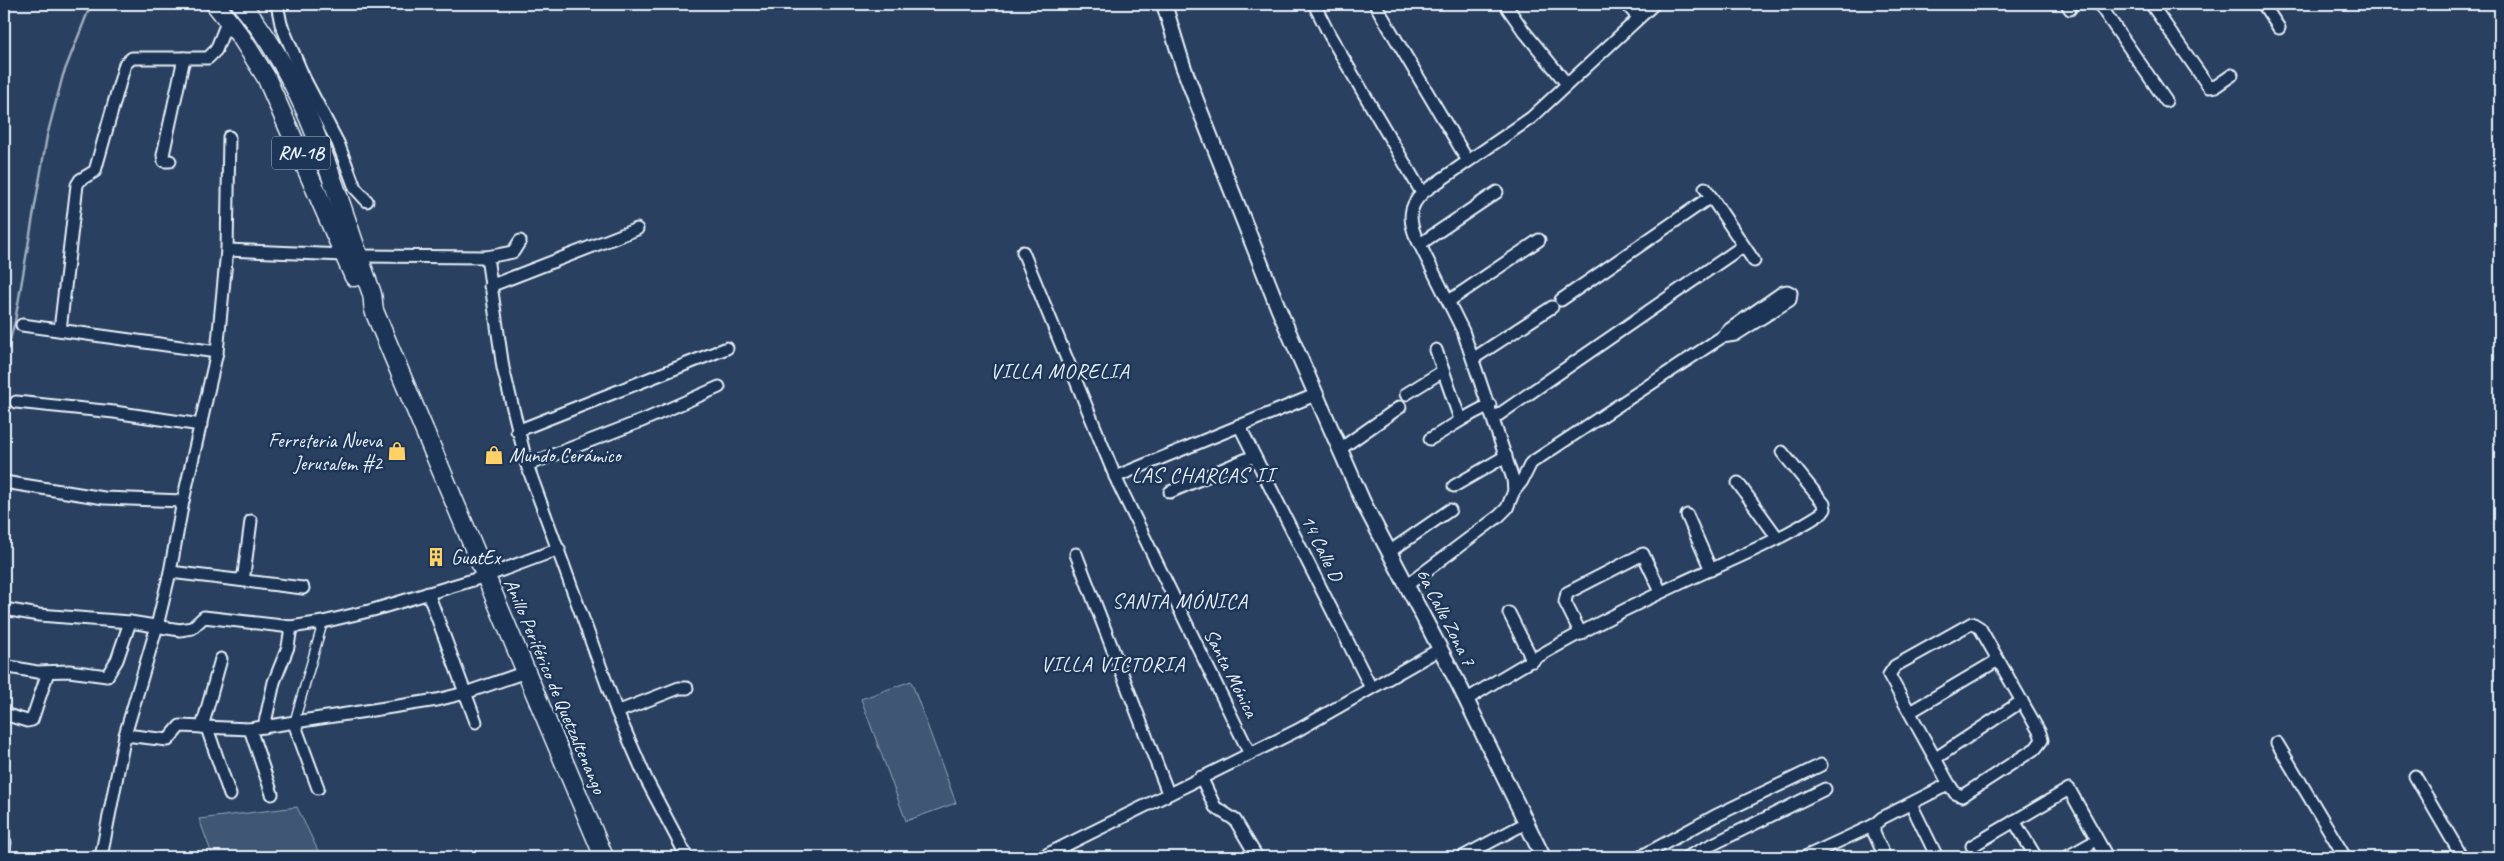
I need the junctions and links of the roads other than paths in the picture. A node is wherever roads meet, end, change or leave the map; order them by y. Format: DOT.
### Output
graph roads {
  1 [pos="215,4"];
  2 [pos="242,4"];
  3 [pos="277,4"];
  4 [pos="1164,4"];
  5 [pos="1314,4"];
  6 [pos="1375,4"];
  7 [pos="1505,4"];
  8 [pos="1626,4"];
  9 [pos="1654,4"];
  10 [pos="2099,4"];
  11 [pos="2151,4"];
  12 [pos="2263,4"];
  13 [pos="1638,17"];
  14 [pos="228,20"];
  15 [pos="2279,28"];
  16 [pos="184,58"];
  17 [pos="2232,75"];
  18 [pos="1567,84"];
  19 [pos="2166,101"];
  20 [pos="229,137"];
  21 [pos="1468,161"];
  22 [pos="170,162"];
  23 [pos="355,188"];
  24 [pos="1705,188"];
  25 [pos="1497,192"];
  26 [pos="1422,193"];
  27 [pos="1712,198"];
  28 [pos="340,199"];
  29 [pos="367,201"];
  30 [pos="638,229"];
  31 [pos="1539,240"];
  32 [pos="520,241"];
  33 [pos="1420,244"];
  34 [pos="1744,246"];
  35 [pos="227,250"];
  36 [pos="1023,252"];
  37 [pos="351,256"];
  38 [pos="486,257"];
  39 [pos="1754,261"];
  40 [pos="490,286"];
  41 [pos="1448,301"];
  42 [pos="22,325"];
  43 [pos="60,330"];
  44 [pos="1722,337"];
  45 [pos="727,348"];
  46 [pos="1436,350"];
  47 [pos="217,352"];
  48 [pos="1474,358"];
  49 [pos="1443,371"];
  50 [pos="719,387"];
  51 [pos="1406,394"];
  52 [pos="1315,395"];
  53 [pos="16,402"];
  54 [pos="1490,405"];
  55 [pos="1400,407"];
  56 [pos="1494,418"];
  57 [pos="1460,420"];
  58 [pos="201,424"];
  59 [pos="1239,425"];
  60 [pos="517,432"];
  61 [pos="1430,439"];
  62 [pos="1340,449"];
  63 [pos="1782,452"];
  64 [pos="1254,456"];
  65 [pos="1506,456"];
  66 [pos="528,465"];
  67 [pos="1115,477"];
  68 [pos="4,482"];
  69 [pos="1738,483"];
  70 [pos="1454,486"];
  71 [pos="1514,491"];
  72 [pos="1170,492"];
  73 [pos="183,501"];
  74 [pos="1450,510"];
  75 [pos="1687,515"];
  76 [pos="251,521"];
  77 [pos="1777,537"];
  78 [pos="559,549"];
  79 [pos="1390,552"];
  80 [pos="1076,554"];
  81 [pos="1711,570"];
  82 [pos="170,572"];
  83 [pos="486,576"];
  84 [pos="240,580"];
  85 [pos="1407,585"];
  86 [pos="303,588"];
  87 [pos="1661,592"];
  88 [pos="428,593"];
  89 [pos="4,609"];
  90 [pos="1509,613"];
  91 [pos="130,622"];
  92 [pos="322,622"];
  93 [pos="157,626"];
  94 [pos="291,627"];
  95 [pos="1581,634"];
  96 [pos="1440,649"];
  97 [pos="221,659"];
  98 [pos="1998,660"];
  99 [pos="1532,661"];
  100 [pos="4,666"];
  101 [pos="48,672"];
  102 [pos="526,672"];
  103 [pos="687,688"];
  104 [pos="1371,688"];
  105 [pos="466,693"];
  106 [pos="1466,700"];
  107 [pos="2022,701"];
  108 [pos="617,712"];
  109 [pos="1910,712"];
  110 [pos="4,714"];
  111 [pos="294,722"];
  112 [pos="476,722"];
  113 [pos="204,727"];
  114 [pos="264,727"];
  115 [pos="250,729"];
  116 [pos="124,735"];
  117 [pos="2277,743"];
  118 [pos="1250,754"];
  119 [pos="1936,758"];
  120 [pos="1821,765"];
  121 [pos="2415,776"];
  122 [pos="1202,777"];
  123 [pos="1949,784"];
  124 [pos="318,788"];
  125 [pos="1825,789"];
  126 [pos="1168,793"];
  127 [pos="272,794"];
  128 [pos="230,795"];
  129 [pos="1911,804"];
  130 [pos="2014,821"];
  131 [pos="1526,823"];
  132 [pos="1874,826"];
  133 [pos="2090,844"];
  134 [pos="1972,846"];
  135 [pos="101,857"];
  136 [pos="604,857"];
  137 [pos="687,857"];
  138 [pos="1042,857"];
  139 [pos="1257,857"];
  140 [pos="1462,857"];
  141 [pos="1543,857"];
  142 [pos="1640,857"];
  143 [pos="1687,857"];
  144 [pos="1805,857"];
  145 [pos="1885,857"];
  146 [pos="1937,857"];
  147 [pos="2036,857"];
  148 [pos="2067,857"];
  149 [pos="2107,857"];
  150 [pos="2345,857"];
  151 [pos="2462,857"];
  1 -- 14 [label="highway, Anillo Periférico de Quetzaltenango / RN-1B"];
  2 -- 28 [label="highway, Anillo Periférico de Quetzaltenango / RN-1B"];
  3 -- 23 [label="street"];
  4 -- 52 [label="street, 6a Calle Zona 7"];
  5 -- 26 [label="street"];
  6 -- 21 [label="street"];
  7 -- 18 [label="street"];
  8 -- 13 [label="street"];
  9 -- 13 [label="street"];
  10 -- 19 [label="street"];
  11 -- 17 [label="street"];
  12 -- 15 [label="street"];
  13 -- 18 [label="street"];
  14 -- 16 [label="street"];
  14 -- 37 [label="highway, Anillo Periférico de Quetzaltenango / RN-1B"];
  16 -- 22 [label="street"];
  16 -- 43 [label="street"];
  18 -- 21 [label="street"];
  20 -- 35 [label="street"];
  21 -- 26 [label="street"];
  23 -- 28 [label="street"];
  23 -- 29 [label="street"];
  24 -- 27 [label="street"];
  25 -- 33 [label="street"];
  26 -- 33 [label="street"];
  27 -- 34 [label="street"];
  27 -- 48 [label="street"];
  28 -- 37 [label="highway, Anillo Periférico de Quetzaltenango / RN-1B"];
  30 -- 40 [label="street"];
  31 -- 41 [label="street"];
  32 -- 38 [label="street"];
  33 -- 41 [label="street"];
  34 -- 39 [label="street"];
  34 -- 56 [label="street"];
  35 -- 37 [label="street"];
  35 -- 47 [label="street"];
  36 -- 67 [label="street, Santa Mónica"];
  37 -- 38 [label="street"];
  37 -- 83 [label="highway, Anillo Periférico de Quetzaltenango / RN-1B"];
  38 -- 40 [label="street"];
  40 -- 60 [label="street"];
  41 -- 48 [label="street"];
  42 -- 43 [label="street"];
  43 -- 47 [label="street"];
  44 -- 44 [label="street"];
  44 -- 71 [label="street"];
  45 -- 60 [label="street"];
  46 -- 49 [label="street"];
  47 -- 58 [label="street"];
  48 -- 54 [label="street"];
  49 -- 51 [label="street"];
  49 -- 57 [label="street"];
  50 -- 66 [label="street"];
  52 -- 59 [label="street"];
  52 -- 62 [label="street, 6a Calle Zona 7"];
  53 -- 58 [label="street"];
  54 -- 56 [label="street"];
  54 -- 57 [label="street"];
  55 -- 62 [label="street"];
  56 -- 65 [label="street"];
  57 -- 61 [label="street"];
  58 -- 73 [label="street"];
  59 -- 64 [label="street, 14 Calle D"];
  59 -- 67 [label="street"];
  60 -- 66 [label="street"];
  62 -- 79 [label="street, 6a Calle Zona 7"];
  63 -- 77 [label="street"];
  64 -- 72 [label="street"];
  64 -- 104 [label="street, 14 Calle D"];
  65 -- 70 [label="street"];
  65 -- 71 [label="street"];
  66 -- 78 [label="street"];
  67 -- 118 [label="street, Santa Mónica"];
  68 -- 73 [label="street"];
  69 -- 77 [label="street"];
  71 -- 85 [label="street"];
  73 -- 82 [label="street"];
  74 -- 79 [label="street"];
  75 -- 81 [label="street"];
  76 -- 84 [label="street"];
  77 -- 81 [label="street"];
  78 -- 83 [label="street"];
  78 -- 108 [label="street"];
  79 -- 85 [label="street, 6a Calle Zona 7"];
  80 -- 126 [label="street"];
  81 -- 87 [label="street"];
  82 -- 84 [label="street"];
  82 -- 93 [label="street"];
  83 -- 88 [label="street"];
  83 -- 102 [label="highway, Anillo Periférico de Quetzaltenango / RN-1B"];
  84 -- 86 [label="street"];
  85 -- 96 [label="street, 6a Calle Zona 7"];
  87 -- 95 [label="street"];
  87 -- 95 [label="street"];
  88 -- 92 [label="street"];
  88 -- 105 [label="street"];
  89 -- 91 [label="street"];
  90 -- 99 [label="street"];
  91 -- 93 [label="street"];
  91 -- 101 [label="street"];
  92 -- 94 [label="street"];
  92 -- 111 [label="street"];
  93 -- 94 [label="street"];
  93 -- 116 [label="street"];
  94 -- 114 [label="street"];
  95 -- 99 [label="street"];
  96 -- 104 [label="street"];
  96 -- 106 [label="street, 6a Calle Zona 7"];
  97 -- 113 [label="street"];
  98 -- 107 [label="street"];
  98 -- 109 [label="street"];
  98 -- 109 [label="street"];
  99 -- 106 [label="street"];
  100 -- 101 [label="street"];
  101 -- 110 [label="street"];
  102 -- 105 [label="street"];
  102 -- 136 [label="highway, Anillo Periférico de Quetzaltenango / RN-1B"];
  103 -- 108 [label="street"];
  104 -- 118 [label="street"];
  105 -- 111 [label="street"];
  105 -- 112 [label="street"];
  106 -- 131 [label="street, 6a Calle Zona 7"];
  107 -- 119 [label="street"];
  107 -- 123 [label="street"];
  108 -- 137 [label="street"];
  109 -- 119 [label="street"];
  111 -- 114 [label="street"];
  111 -- 124 [label="street"];
  113 -- 115 [label="street"];
  113 -- 116 [label="street"];
  113 -- 128 [label="street"];
  114 -- 115 [label="street"];
  115 -- 127 [label="street"];
  116 -- 135 [label="street"];
  117 -- 150 [label="street"];
  118 -- 122 [label="street"];
  119 -- 123 [label="street"];
  120 -- 142 [label="street"];
  121 -- 151 [label="street"];
  122 -- 126 [label="street"];
  122 -- 139 [label="street"];
  123 -- 129 [label="street"];
  125 -- 143 [label="street"];
  126 -- 138 [label="street"];
  129 -- 132 [label="street"];
  129 -- 146 [label="street"];
  130 -- 134 [label="street"];
  130 -- 147 [label="street"];
  130 -- 149 [label="street"];
  131 -- 140 [label="street"];
  131 -- 141 [label="street, 6a Calle Zona 7"];
  132 -- 144 [label="street"];
  132 -- 145 [label="street"];
  133 -- 148 [label="street"];
}
